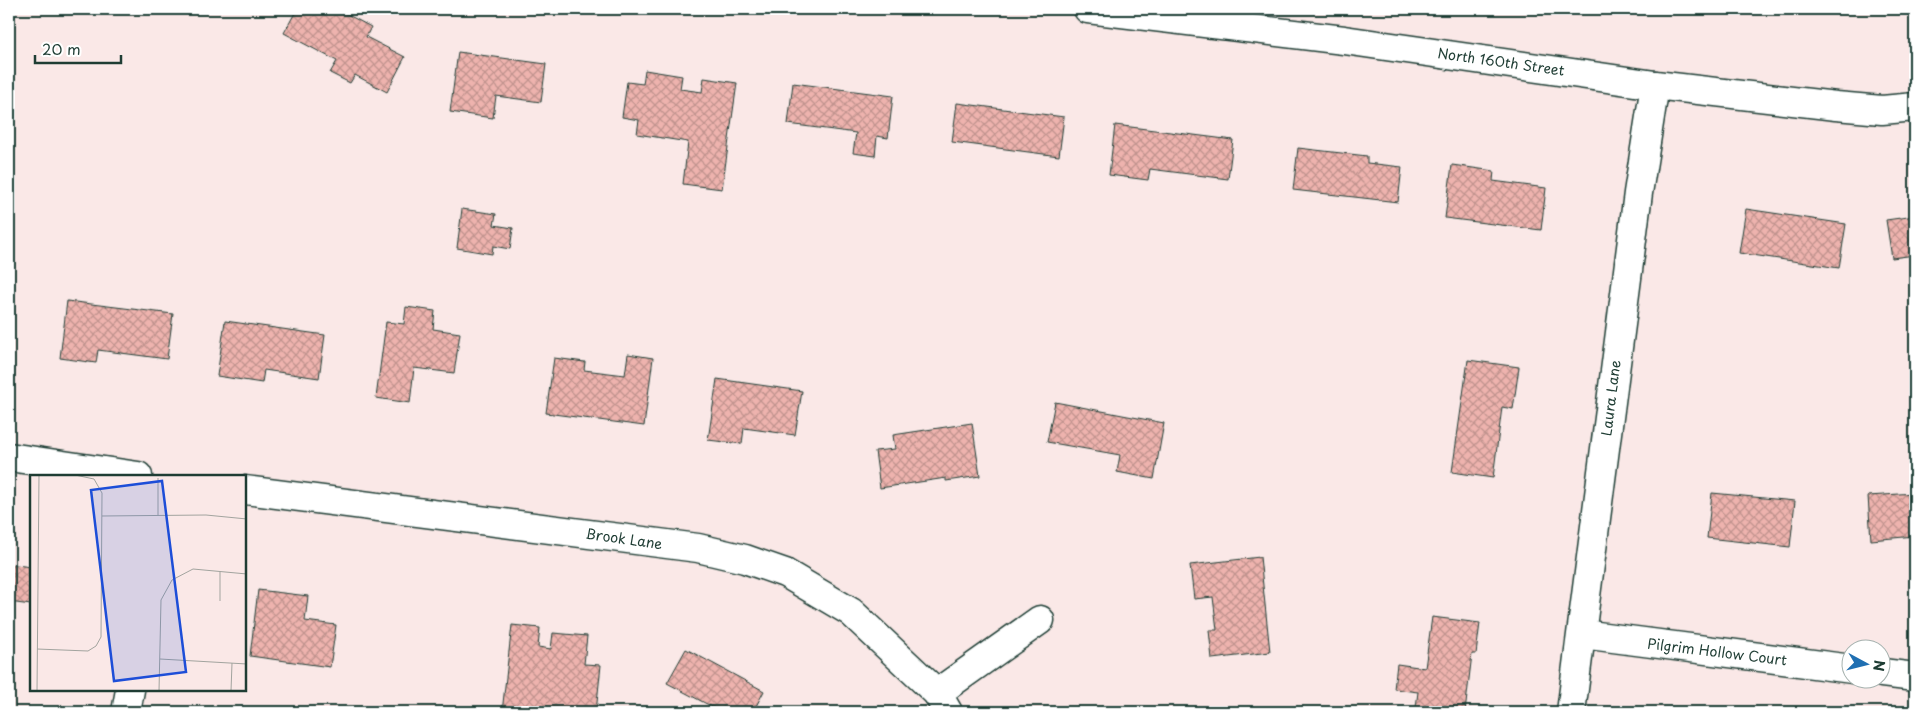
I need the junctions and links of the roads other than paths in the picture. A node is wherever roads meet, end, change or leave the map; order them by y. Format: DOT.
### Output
graph roads {
  1 [pos="1088,9"];
  2 [pos="1655,84"];
  3 [pos="1915,107"];
  4 [pos="9,457"];
  5 [pos="131,475"];
  6 [pos="246,490"];
  7 [pos="1040,620"];
  8 [pos="1582,634"];
  9 [pos="1842,668"];
  10 [pos="1892,674"];
  11 [pos="1915,677"];
  12 [pos="130,691"];
  13 [pos="942,703"];
  14 [pos="126,712"];
  15 [pos="1571,712"];
  1 -- 2 [label="street, North 160th Street"];
  2 -- 3 [label="street, North 160th Street"];
  2 -- 8 [label="street, Laura Lane"];
  4 -- 5 [label="street"];
  6 -- 13 [label="street, Brook Lane"];
  7 -- 13 [label="street"];
  8 -- 9 [label="street, Pilgrim Hollow Court"];
  8 -- 15 [label="street, Laura Lane"];
  10 -- 11 [label="street"];
  12 -- 14 [label="street"];
}
